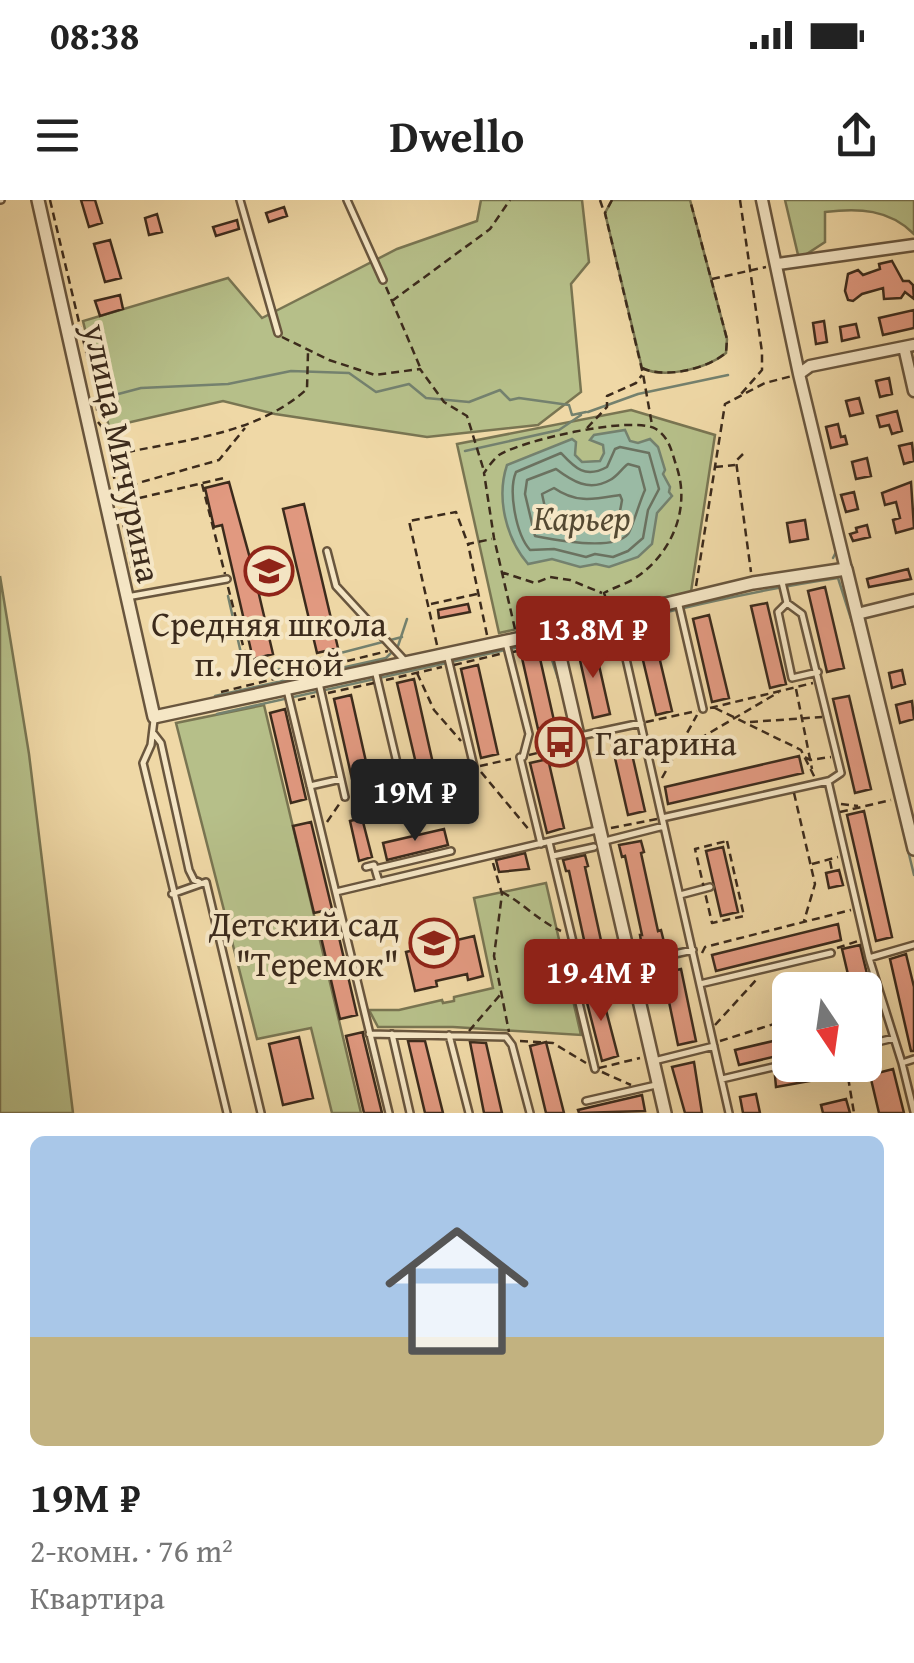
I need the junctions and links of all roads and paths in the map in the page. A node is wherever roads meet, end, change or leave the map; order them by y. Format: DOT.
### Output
graph roads {
  1 [pos="38,200"];
  2 [pos="50,200"];
  3 [pos="240,200"];
  4 [pos="347,200"];
  5 [pos="510,200"];
  6 [pos="600,200"];
  7 [pos="612,200"];
  8 [pos="690,200"];
  9 [pos="740,200"];
  10 [pos="762,200"];
  11 [pos="604,213"];
  12 [pos="914,245"];
  13 [pos="778,264"];
  14 [pos="751,270"];
  15 [pos="712,279"];
  16 [pos="383,280"];
  17 [pos="392,301"];
  18 [pos="278,334"];
  19 [pos="909,346"];
  20 [pos="308,351"];
  21 [pos="762,367"];
  22 [pos="420,368"];
  23 [pos="642,368"];
  24 [pos="643,374"];
  25 [pos="795,375"];
  26 [pos="764,384"];
  27 [pos="914,391"];
  28 [pos="741,395"];
  29 [pos="86,409"];
  30 [pos="97,420"];
  31 [pos="246,426"];
  32 [pos="652,426"];
  33 [pos="585,430"];
  34 [pos="105,431"];
  35 [pos="743,454"];
  36 [pos="736,466"];
  37 [pos="715,467"];
  38 [pos="484,472"];
  39 [pos="224,478"];
  40 [pos="202,484"];
  41 [pos="116,489"];
  42 [pos="113,504"];
  43 [pos="494,538"];
  44 [pos="468,544"];
  45 [pos="327,551"];
  46 [pos="846,569"];
  47 [pos="502,572"];
  48 [pos="134,576"];
  49 [pos="782,578"];
  50 [pos="227,579"];
  51 [pos="753,583"];
  52 [pos="604,593"];
  53 [pos="479,594"];
  54 [pos="126,596"];
  55 [pos="694,597"];
  56 [pos="914,600"];
  57 [pos="678,601"];
  58 [pos="787,602"];
  59 [pos="428,605"];
  60 [pos="613,612"];
  61 [pos="857,614"];
  62 [pos="515,630"];
  63 [pos="554,630"];
  64 [pos="487,638"];
  65 [pos="507,647"];
  66 [pos="550,654"];
  67 [pos="445,656"];
  68 [pos="402,657"];
  69 [pos="818,672"];
  70 [pos="376,676"];
  71 [pos="792,678"];
  72 [pos="285,681"];
  73 [pos="820,681"];
  74 [pos="795,686"];
  75 [pos="320,689"];
  76 [pos="783,689"];
  77 [pos="217,692"];
  78 [pos="714,707"];
  79 [pos="701,710"];
  80 [pos="828,716"];
  81 [pos="154,717"];
  82 [pos="739,718"];
  83 [pos="802,721"];
  84 [pos="747,722"];
  85 [pos="641,723"];
  86 [pos="152,732"];
  87 [pos="574,738"];
  88 [pos="470,752"];
  89 [pos="677,752"];
  90 [pos="804,756"];
  91 [pos="837,756"];
  92 [pos="521,757"];
  93 [pos="810,760"];
  94 [pos="476,767"];
  95 [pos="813,776"];
  96 [pos="341,779"];
  97 [pos="828,781"];
  98 [pos="402,784"];
  99 [pos="817,784"];
  100 [pos="310,786"];
  101 [pos="656,788"];
  102 [pos="794,789"];
  103 [pos="345,797"];
  104 [pos="893,800"];
  105 [pos="833,804"];
  106 [pos="864,806"];
  107 [pos="836,813"];
  108 [pos="662,818"];
  109 [pos="664,826"];
  110 [pos="321,831"];
  111 [pos="599,839"];
  112 [pos="549,842"];
  113 [pos="541,844"];
  114 [pos="914,849"];
  115 [pos="451,851"];
  116 [pos="491,856"];
  117 [pos="553,856"];
  118 [pos="845,856"];
  119 [pos="830,860"];
  120 [pos="811,865"];
  121 [pos="366,867"];
  122 [pos="375,869"];
  123 [pos="832,871"];
  124 [pos="379,882"];
  125 [pos="202,883"];
  126 [pos="707,888"];
  127 [pos="501,891"];
  128 [pos="336,892"];
  129 [pos="172,894"];
  130 [pos="680,895"];
  131 [pos="858,909"];
  132 [pos="804,922"];
  133 [pos="572,935"];
  134 [pos="864,940"];
  135 [pos="914,946"];
  136 [pos="694,952"];
  137 [pos="831,953"];
  138 [pos="869,958"];
  139 [pos="630,962"];
  140 [pos="768,968"];
  141 [pos="580,972"];
  142 [pos="700,984"];
  143 [pos="501,994"];
  144 [pos="772,1025"];
  145 [pos="711,1030"];
  146 [pos="370,1034"];
  147 [pos="392,1034"];
  148 [pos="449,1034"];
  149 [pos="466,1035"];
  150 [pos="894,1038"];
  151 [pos="510,1040"];
  152 [pos="882,1040"];
  153 [pos="714,1044"];
  154 [pos="647,1059"];
  155 [pos="914,1059"];
  156 [pos="902,1062"];
  157 [pos="772,1066"];
  158 [pos="595,1068"];
  159 [pos="722,1079"];
  160 [pos="849,1082"];
  161 [pos="658,1085"];
  162 [pos="641,1089"];
  163 [pos="586,1102"];
  164 [pos="914,1112"];
  165 [pos="227,1113"];
  166 [pos="261,1113"];
  167 [pos="389,1113"];
  168 [pos="410,1113"];
  169 [pos="469,1113"];
  170 [pos="530,1113"];
  171 [pos="665,1113"];
  172 [pos="729,1113"];
  173 [pos="854,1113"];
  1 -- 29 [label="street, улица Мичурина"];
  2 -- 30 [label="path"];
  3 -- 18 [label="lane"];
  4 -- 16 [label="lane"];
  5 -- 17 [label="path"];
  6 -- 11 [label="path"];
  7 -- 11 [label="path"];
  8 -- 15 [label="path"];
  9 -- 14 [label="path"];
  10 -- 13 [label="street"];
  11 -- 23 [label="path"];
  12 -- 13 [label="street"];
  13 -- 14 [label="path"];
  13 -- 25 [label="street"];
  14 -- 15 [label="path"];
  14 -- 21 [label="path"];
  15 -- 23 [label="path"];
  16 -- 17 [label="path"];
  17 -- 22 [label="path"];
  18 -- 20 [label="path"];
  19 -- 25 [label="street"];
  19 -- 27 [label="street"];
  20 -- 22 [label="path"];
  20 -- 31 [label="path"];
  21 -- 26 [label="path"];
  21 -- 28 [label="path"];
  22 -- 38 [label="path"];
  23 -- 24 [label="path"];
  24 -- 32 [label="path"];
  24 -- 33 [label="path"];
  25 -- 26 [label="path"];
  25 -- 46 [label="street"];
  26 -- 28 [label="path"];
  28 -- 37 [label="path"];
  29 -- 30 [label="path"];
  29 -- 42 [label="street, улица Мичурина"];
  30 -- 34 [label="path"];
  31 -- 34 [label="path"];
  31 -- 41 [label="path"];
  32 -- 33 [label="path"];
  32 -- 52 [label="path"];
  33 -- 38 [label="path"];
  34 -- 41 [label="path"];
  35 -- 36 [label="path"];
  36 -- 37 [label="path"];
  36 -- 51 [label="path"];
  37 -- 55 [label="path"];
  38 -- 43 [label="path"];
  39 -- 40 [label="path"];
  40 -- 42 [label="path"];
  40 -- 50 [label="path"];
  41 -- 42 [label="path"];
  42 -- 48 [label="path"];
  42 -- 54 [label="street, улица Мичурина"];
  43 -- 44 [label="path"];
  43 -- 47 [label="path"];
  44 -- 53 [label="path"];
  44 -- 59 [label="path"];
  45 -- 68 [label="lane"];
  46 -- 49 [label="street"];
  46 -- 61 [label="street"];
  47 -- 52 [label="path"];
  47 -- 62 [label="path"];
  49 -- 51 [label="street"];
  49 -- 58 [label="lane"];
  50 -- 54 [label="lane"];
  50 -- 72 [label="path"];
  51 -- 55 [label="street"];
  52 -- 60 [label="path"];
  53 -- 59 [label="path"];
  53 -- 64 [label="path"];
  54 -- 81 [label="street, улица Мичурина"];
  55 -- 57 [label="street"];
  56 -- 61 [label="street"];
  57 -- 60 [label="street"];
  57 -- 79 [label="lane"];
  58 -- 69 [label="lane"];
  58 -- 71 [label="lane"];
  59 -- 67 [label="path"];
  60 -- 63 [label="street"];
  60 -- 85 [label="lane"];
  61 -- 114 [label="street"];
  63 -- 65 [label="street"];
  63 -- 87 [label="street"];
  65 -- 66 [label="path"];
  65 -- 67 [label="street"];
  65 -- 67 [label="path"];
  65 -- 92 [label="lane"];
  67 -- 68 [label="street"];
  67 -- 68 [label="path"];
  67 -- 88 [label="lane"];
  68 -- 70 [label="street"];
  68 -- 70 [label="path"];
  68 -- 72 [label="path"];
  68 -- 88 [label="path"];
  69 -- 71 [label="lane"];
  69 -- 73 [label="lane"];
  70 -- 75 [label="street"];
  70 -- 75 [label="path"];
  70 -- 98 [label="lane"];
  71 -- 74 [label="path"];
  72 -- 75 [label="street"];
  72 -- 75 [label="path"];
  72 -- 77 [label="path"];
  72 -- 81 [label="street"];
  72 -- 100 [label="lane"];
  73 -- 74 [label="path"];
  73 -- 80 [label="lane"];
  74 -- 76 [label="path"];
  74 -- 83 [label="path"];
  75 -- 96 [label="lane"];
  76 -- 78 [label="path"];
  76 -- 82 [label="path"];
  78 -- 79 [label="path"];
  78 -- 82 [label="path"];
  79 -- 85 [label="path"];
  79 -- 89 [label="path"];
  80 -- 83 [label="path"];
  80 -- 91 [label="lane"];
  81 -- 86 [label="lane"];
  82 -- 84 [label="path"];
  82 -- 89 [label="path"];
  83 -- 84 [label="path"];
  83 -- 93 [label="path"];
  84 -- 90 [label="path"];
  85 -- 87 [label="lane"];
  85 -- 101 [label="lane"];
  86 -- 125 [label="lane"];
  86 -- 129 [label="lane"];
  87 -- 92 [label="path"];
  87 -- 111 [label="street"];
  88 -- 94 [label="lane"];
  89 -- 101 [label="path"];
  90 -- 93 [label="path"];
  90 -- 95 [label="path"];
  91 -- 93 [label="path"];
  91 -- 97 [label="lane"];
  92 -- 94 [label="path"];
  92 -- 113 [label="lane"];
  93 -- 95 [label="path"];
  94 -- 98 [label="path"];
  94 -- 113 [label="path"];
  95 -- 99 [label="path"];
  96 -- 100 [label="lane"];
  96 -- 103 [label="lane"];
  97 -- 99 [label="lane"];
  97 -- 105 [label="lane"];
  98 -- 103 [label="path"];
  99 -- 102 [label="lane"];
  100 -- 110 [label="lane"];
  101 -- 108 [label="lane"];
  102 -- 108 [label="lane"];
  102 -- 120 [label="path"];
  103 -- 110 [label="path"];
  104 -- 106 [label="path"];
  105 -- 106 [label="path"];
  105 -- 107 [label="lane"];
  106 -- 107 [label="path"];
  107 -- 118 [label="lane"];
  108 -- 109 [label="lane"];
  108 -- 111 [label="path"];
  109 -- 111 [label="lane"];
  109 -- 130 [label="lane"];
  110 -- 128 [label="lane"];
  111 -- 112 [label="lane"];
  111 -- 117 [label="lane"];
  111 -- 139 [label="street"];
  112 -- 113 [label="lane"];
  112 -- 117 [label="lane"];
  113 -- 116 [label="lane"];
  115 -- 122 [label="lane"];
  116 -- 124 [label="lane"];
  116 -- 127 [label="path"];
  117 -- 133 [label="lane"];
  118 -- 119 [label="path"];
  118 -- 131 [label="lane"];
  119 -- 120 [label="path"];
  119 -- 123 [label="path"];
  120 -- 132 [label="path"];
  121 -- 122 [label="lane"];
  122 -- 124 [label="lane"];
  124 -- 128 [label="lane"];
  125 -- 129 [label="lane"];
  125 -- 166 [label="lane"];
  126 -- 126 [label="path"];
  126 -- 130 [label="lane"];
  127 -- 133 [label="path"];
  127 -- 143 [label="path"];
  128 -- 146 [label="lane"];
  129 -- 165 [label="lane"];
  130 -- 136 [label="lane"];
  131 -- 132 [label="path"];
  131 -- 134 [label="lane"];
  132 -- 136 [label="path"];
  133 -- 141 [label="lane"];
  134 -- 137 [label="path"];
  134 -- 138 [label="lane"];
  135 -- 138 [label="lane"];
  136 -- 139 [label="lane"];
  136 -- 142 [label="lane"];
  137 -- 140 [label="lane"];
  138 -- 150 [label="lane"];
  139 -- 141 [label="lane"];
  139 -- 154 [label="street"];
  140 -- 142 [label="lane"];
  140 -- 145 [label="path"];
  141 -- 158 [label="lane"];
  142 -- 145 [label="lane"];
  143 -- 149 [label="path"];
  143 -- 151 [label="path"];
  144 -- 153 [label="path"];
  145 -- 153 [label="lane"];
  146 -- 147 [label="lane"];
  146 -- 167 [label="lane"];
  147 -- 148 [label="lane"];
  147 -- 168 [label="lane"];
  148 -- 149 [label="lane"];
  148 -- 169 [label="lane"];
  149 -- 151 [label="lane"];
  150 -- 152 [label="lane"];
  150 -- 156 [label="lane"];
  151 -- 158 [label="path"];
  151 -- 170 [label="lane"];
  153 -- 154 [label="lane"];
  153 -- 159 [label="lane"];
  154 -- 158 [label="path"];
  154 -- 161 [label="street"];
  155 -- 156 [label="lane"];
  156 -- 164 [label="lane"];
  157 -- 159 [label="lane"];
  158 -- 162 [label="path"];
  159 -- 172 [label="lane"];
  160 -- 173 [label="path"];
  161 -- 162 [label="lane"];
  161 -- 171 [label="street"];
  162 -- 163 [label="lane"];
}
